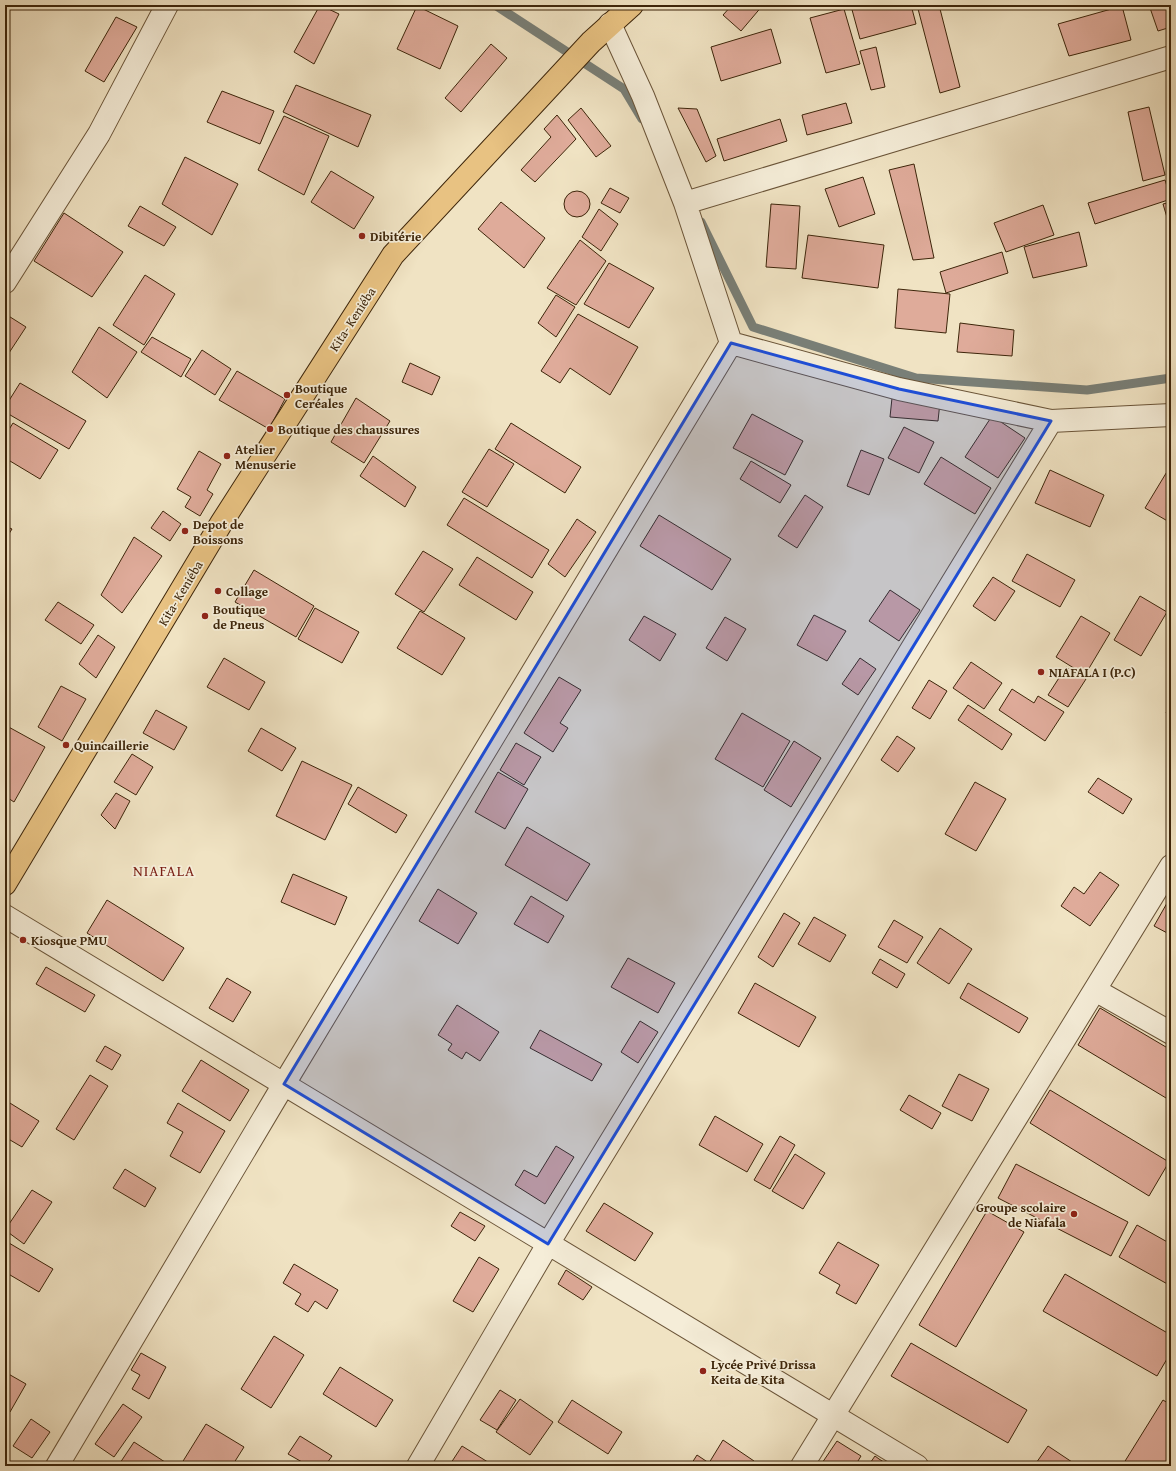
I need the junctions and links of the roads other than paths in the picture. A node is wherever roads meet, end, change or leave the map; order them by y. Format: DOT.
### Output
graph roads {
  1 [pos="167,5"];
  2 [pos="632,5"];
  3 [pos="610,24"];
  4 [pos="1171,57"];
  5 [pos="685,203"];
  6 [pos="5,282"];
  7 [pos="731,343"];
  8 [pos="1171,415"];
  9 [pos="1051,421"];
  10 [pos="1171,866"];
  11 [pos="5,884"];
  12 [pos="5,916"];
  13 [pos="1095,990"];
  14 [pos="1171,1034"];
  15 [pos="284,1084"];
  16 [pos="548,1244"];
  17 [pos="834,1416"];
  18 [pos="57,1466"];
  19 [pos="418,1466"];
  20 [pos="802,1466"];
  21 [pos="917,1466"];
  1 -- 6 [label="street"];
  2 -- 3 [label="main road"];
  3 -- 5 [label="street"];
  3 -- 11 [label="main road, Kita- Keniéba"];
  4 -- 5 [label="street"];
  5 -- 7 [label="street"];
  7 -- 9 [label="street"];
  7 -- 15 [label="street"];
  8 -- 9 [label="street"];
  9 -- 16 [label="street"];
  10 -- 13 [label="street"];
  12 -- 15 [label="street"];
  13 -- 14 [label="street"];
  13 -- 17 [label="street"];
  15 -- 16 [label="street"];
  15 -- 18 [label="street"];
  16 -- 17 [label="street"];
  16 -- 19 [label="street"];
  17 -- 20 [label="street"];
  17 -- 21 [label="street"];
}
